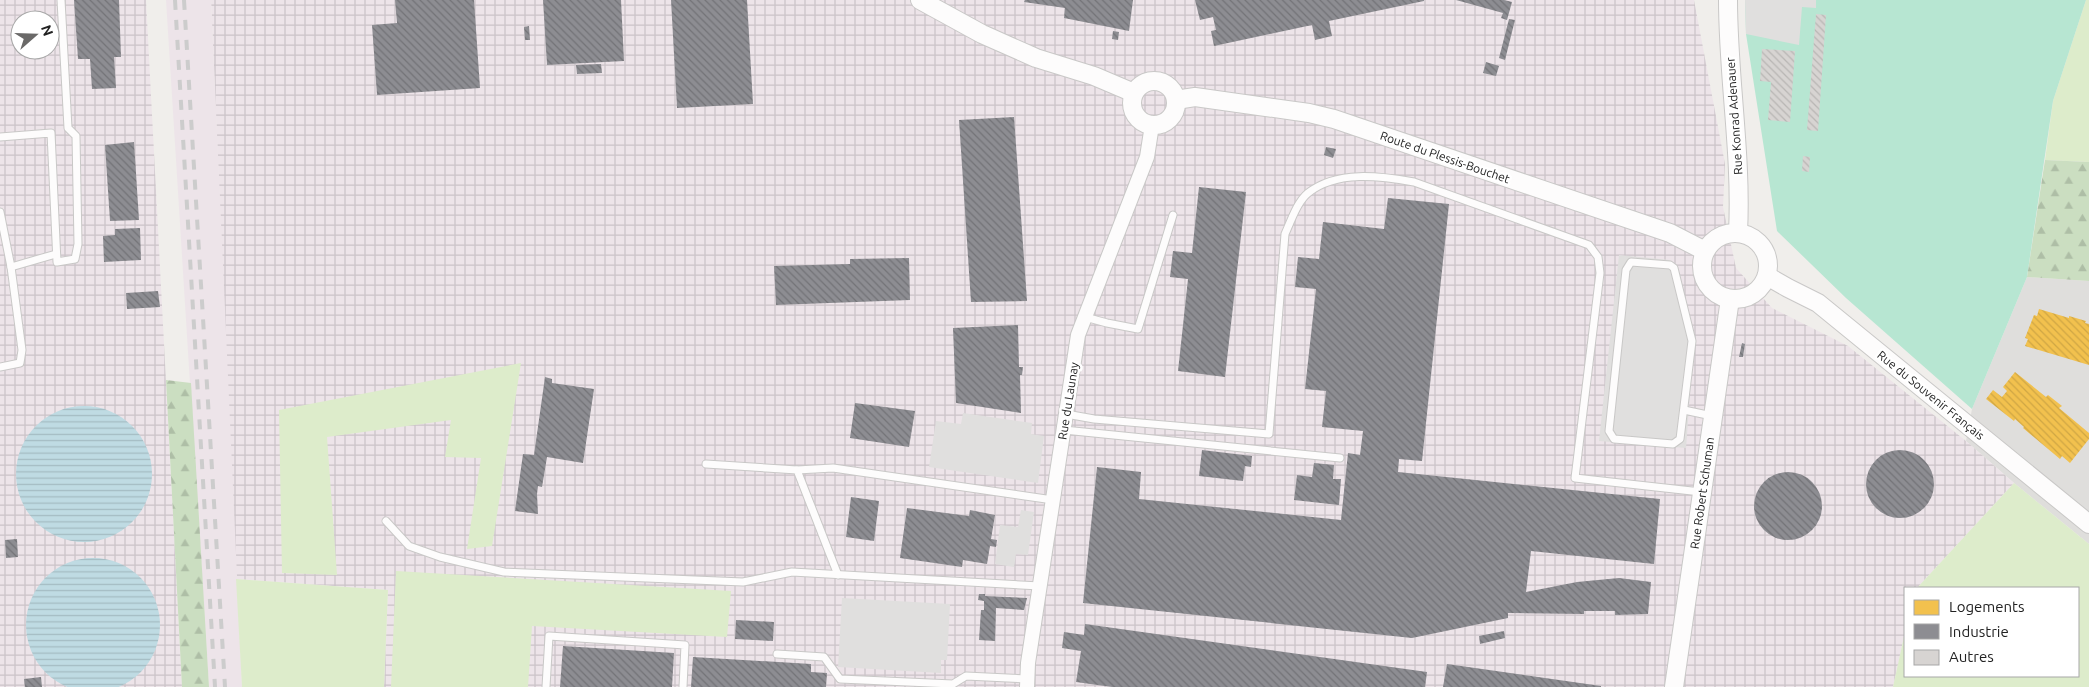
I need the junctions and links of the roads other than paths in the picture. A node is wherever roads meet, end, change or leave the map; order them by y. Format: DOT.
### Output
graph roads {
  1 [pos="61,0"];
  2 [pos="920,0"];
  3 [pos="1728,0"];
  4 [pos="1134,94"];
  5 [pos="1176,100"];
  6 [pos="1152,125"];
  7 [pos="0,137"];
  8 [pos="0,212"];
  9 [pos="1173,215"];
  10 [pos="1738,233"];
  11 [pos="1705,252"];
  12 [pos="56,254"];
  13 [pos="11,267"];
  14 [pos="1767,276"];
  15 [pos="1730,299"];
  16 [pos="1085,317"];
  17 [pos="0,367"];
  18 [pos="1684,410"];
  19 [pos="1066,414"];
  20 [pos="1713,416"];
  21 [pos="1064,430"];
  22 [pos="1340,458"];
  23 [pos="706,464"];
  24 [pos="797,470"];
  25 [pos="1702,492"];
  26 [pos="1053,500"];
  27 [pos="386,520"];
  28 [pos="2089,524"];
  29 [pos="838,575"];
  30 [pos="1040,586"];
  31 [pos="777,654"];
  32 [pos="1027,683"];
  33 [pos="546,687"];
  34 [pos="683,687"];
  35 [pos="1674,687"];
  1 -- 12 [label="lane"];
  2 -- 4 [label="street"];
  3 -- 10 [label="street, Rue Konrad Adenauer"];
  4 -- 5 [label="street"];
  4 -- 6 [label="street"];
  5 -- 6 [label="street"];
  5 -- 11 [label="street, Route du Plessis-Bouchet"];
  6 -- 16 [label="street, Rue du Launay"];
  7 -- 12 [label="lane"];
  8 -- 13 [label="lane"];
  9 -- 16 [label="lane"];
  10 -- 11 [label="street"];
  10 -- 14 [label="street"];
  11 -- 15 [label="street"];
  12 -- 13 [label="lane"];
  13 -- 17 [label="lane"];
  14 -- 15 [label="street"];
  14 -- 28 [label="street, Rue du Souvenir Français"];
  15 -- 20 [label="street, Rue Robert Schuman"];
  16 -- 19 [label="street, Rue du Launay"];
  18 -- 18 [label="lane"];
  18 -- 20 [label="lane"];
  19 -- 21 [label="street, Rue du Launay"];
  19 -- 25 [label="lane"];
  20 -- 25 [label="street, Rue Robert Schuman"];
  21 -- 22 [label="lane"];
  21 -- 26 [label="street, Rue du Launay"];
  23 -- 24 [label="lane"];
  24 -- 26 [label="lane"];
  24 -- 29 [label="lane"];
  25 -- 35 [label="street, Rue Robert Schuman"];
  26 -- 30 [label="street, Rue du Launay"];
  27 -- 29 [label="lane"];
  29 -- 30 [label="lane"];
  30 -- 32 [label="street, Rue du Launay"];
  31 -- 32 [label="lane"];
  33 -- 34 [label="lane"];
}
